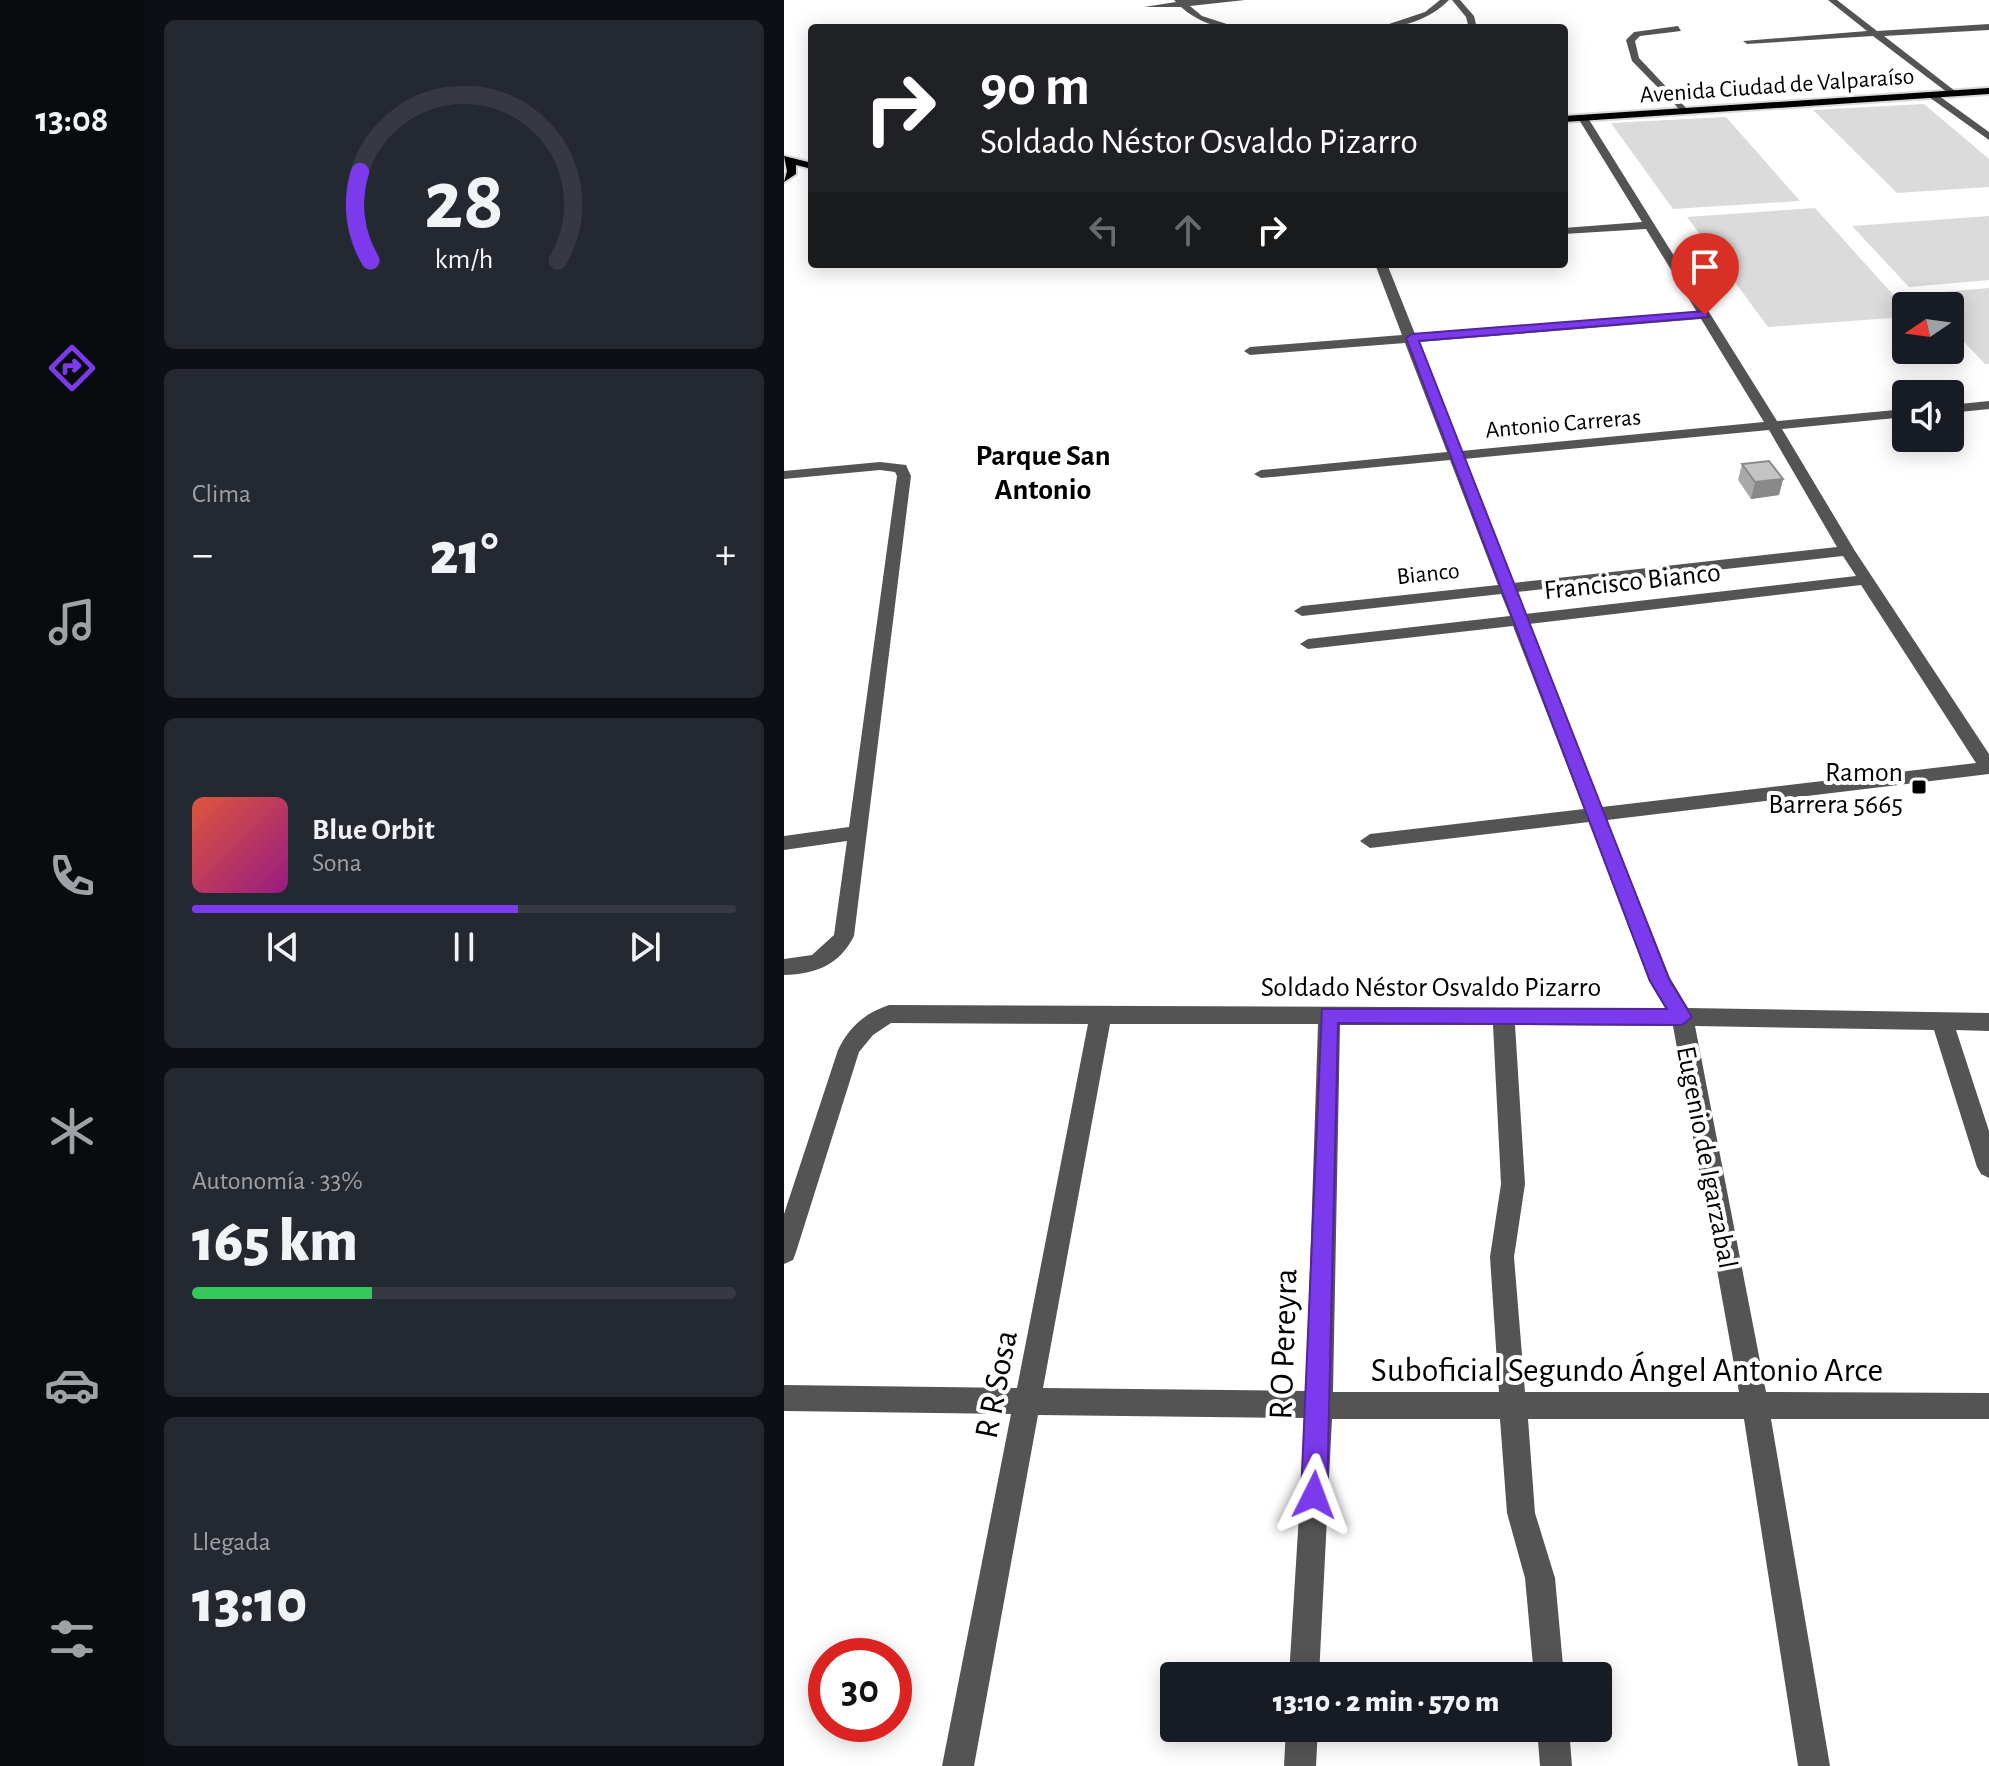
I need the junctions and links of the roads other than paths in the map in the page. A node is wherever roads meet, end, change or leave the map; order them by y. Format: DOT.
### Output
graph roads {
  1 [pos="1241,0"];
  2 [pos="1445,0"];
  3 [pos="1456,0"];
  4 [pos="1832,0"];
  5 [pos="1179,2"];
  6 [pos="1148,7"];
  7 [pos="1407,22"];
  8 [pos="1221,24"];
  9 [pos="1398,24"];
  10 [pos="1403,24"];
  11 [pos="1472,24"];
  12 [pos="1989,27"];
  13 [pos="1678,29"];
  14 [pos="1876,33"];
  15 [pos="1747,41"];
  16 [pos="1989,91"];
  17 [pos="1952,93"];
  18 [pos="1932,95"];
  19 [pos="1684,111"];
  20 [pos="1583,118"];
  21 [pos="1568,119"];
  22 [pos="1989,137"];
  23 [pos="788,161"];
  24 [pos="808,167"];
  25 [pos="808,170"];
  26 [pos="786,178"];
  27 [pos="1650,225"];
  28 [pos="1568,231"];
  29 [pos="1383,268"];
  30 [pos="1705,315"];
  31 [pos="1412,338"];
  32 [pos="1250,351"];
  33 [pos="1989,405"];
  34 [pos="1964,408"];
  35 [pos="1892,414"];
  36 [pos="1773,425"];
  37 [pos="1455,456"];
  38 [pos="1261,474"];
  39 [pos="784,475"];
  40 [pos="1847,551"];
  41 [pos="1867,580"];
  42 [pos="1507,588"];
  43 [pos="1302,611"];
  44 [pos="1520,619"];
  45 [pos="1308,644"];
  46 [pos="1989,768"];
  47 [pos="1595,812"];
  48 [pos="858,833"];
  49 [pos="1370,841"];
  50 [pos="784,843"];
  51 [pos="784,967"];
  52 [pos="1101,1014"];
  53 [pos="1329,1015"];
  54 [pos="1504,1017"];
  55 [pos="1682,1017"];
  56 [pos="1942,1021"];
  57 [pos="1989,1022"];
  58 [pos="1989,1167"];
  59 [pos="784,1252"];
  60 [pos="784,1398"];
  61 [pos="1029,1402"];
  62 [pos="1512,1403"];
  63 [pos="1319,1405"];
  64 [pos="1755,1406"];
  65 [pos="1989,1406"];
  66 [pos="1305,1662"];
  67 [pos="1548,1662"];
  68 [pos="1301,1742"];
  69 [pos="1554,1742"];
  70 [pos="958,1766"];
  71 [pos="1300,1766"];
  72 [pos="1556,1766"];
  73 [pos="1814,1766"];
  1 -- 5 [label="street"];
  2 -- 7 [label="street"];
  3 -- 11 [label="street"];
  4 -- 14 [label="street"];
  5 -- 6 [label="street"];
  5 -- 8 [label="street"];
  7 -- 9 [label="street"];
  7 -- 10 [label="street"];
  12 -- 14 [label="street"];
  13 -- 19 [label="street"];
  14 -- 15 [label="street"];
  14 -- 17 [label="street"];
  16 -- 17 [label="main road, Avenida Ciudad de Valparaíso"];
  17 -- 18 [label="main road, Avenida Ciudad de Valparaíso"];
  18 -- 19 [label="main road, Avenida Ciudad de Valparaíso"];
  18 -- 22 [label="street"];
  19 -- 20 [label="main road, Avenida Ciudad de Valparaíso"];
  20 -- 21 [label="main road, Avenida Ciudad de Valparaíso"];
  20 -- 27 [label="street"];
  23 -- 24 [label="main road"];
  23 -- 26 [label="main road"];
  25 -- 26 [label="main road"];
  27 -- 28 [label="street"];
  27 -- 30 [label="street"];
  29 -- 31 [label="street, Eugenio de Igarzabal"];
  30 -- 31 [label="street"];
  30 -- 36 [label="street"];
  31 -- 32 [label="street"];
  31 -- 37 [label="street, Eugenio de Igarzabal"];
  33 -- 34 [label="street"];
  35 -- 36 [label="street, Antonio Carreras"];
  36 -- 37 [label="street, Antonio Carreras"];
  36 -- 40 [label="street"];
  37 -- 38 [label="street, Antonio Carreras"];
  37 -- 42 [label="street, Eugenio de Igarzabal"];
  39 -- 48 [label="street"];
  40 -- 41 [label="street"];
  40 -- 42 [label="street, Bianco"];
  41 -- 44 [label="street, Francisco Bianco"];
  41 -- 46 [label="street"];
  42 -- 43 [label="street, Bianco"];
  42 -- 44 [label="street, Eugenio de Igarzabal"];
  44 -- 45 [label="street, Francisco Bianco"];
  44 -- 47 [label="street, Eugenio de Igarzabal"];
  46 -- 47 [label="street"];
  47 -- 49 [label="street"];
  47 -- 55 [label="street, Eugenio de Igarzabal"];
  48 -- 50 [label="street"];
  48 -- 51 [label="street"];
  52 -- 53 [label="street, Soldado Néstor Osvaldo Pizarro"];
  52 -- 59 [label="street, Soldado Néstor Osvaldo Pizarro"];
  52 -- 61 [label="street, R R Sosa"];
  53 -- 54 [label="street, Soldado Néstor Osvaldo Pizarro"];
  53 -- 63 [label="street, R O Pereyra"];
  54 -- 55 [label="street, Soldado Néstor Osvaldo Pizarro"];
  54 -- 62 [label="street"];
  55 -- 56 [label="street, Soldado Néstor Osvaldo Pizarro"];
  55 -- 64 [label="street, Eugenio de Igarzabal"];
  56 -- 57 [label="street, Soldado Néstor Osvaldo Pizarro"];
  56 -- 58 [label="street"];
  60 -- 61 [label="street, Suboficial Segundo Ángel Antonio Arce"];
  61 -- 63 [label="street, Suboficial Segundo Ángel Antonio Arce"];
  61 -- 70 [label="street, R R Sosa"];
  62 -- 63 [label="street, Suboficial Segundo Ángel Antonio Arce"];
  62 -- 64 [label="street, Suboficial Segundo Ángel Antonio Arce"];
  62 -- 67 [label="street"];
  63 -- 66 [label="street, R O Pereyra"];
  64 -- 65 [label="street, Suboficial Segundo Ángel Antonio Arce"];
  64 -- 73 [label="street, Eugenio de Igarzabal"];
  68 -- 71 [label="street"];
  69 -- 72 [label="street"];
}
